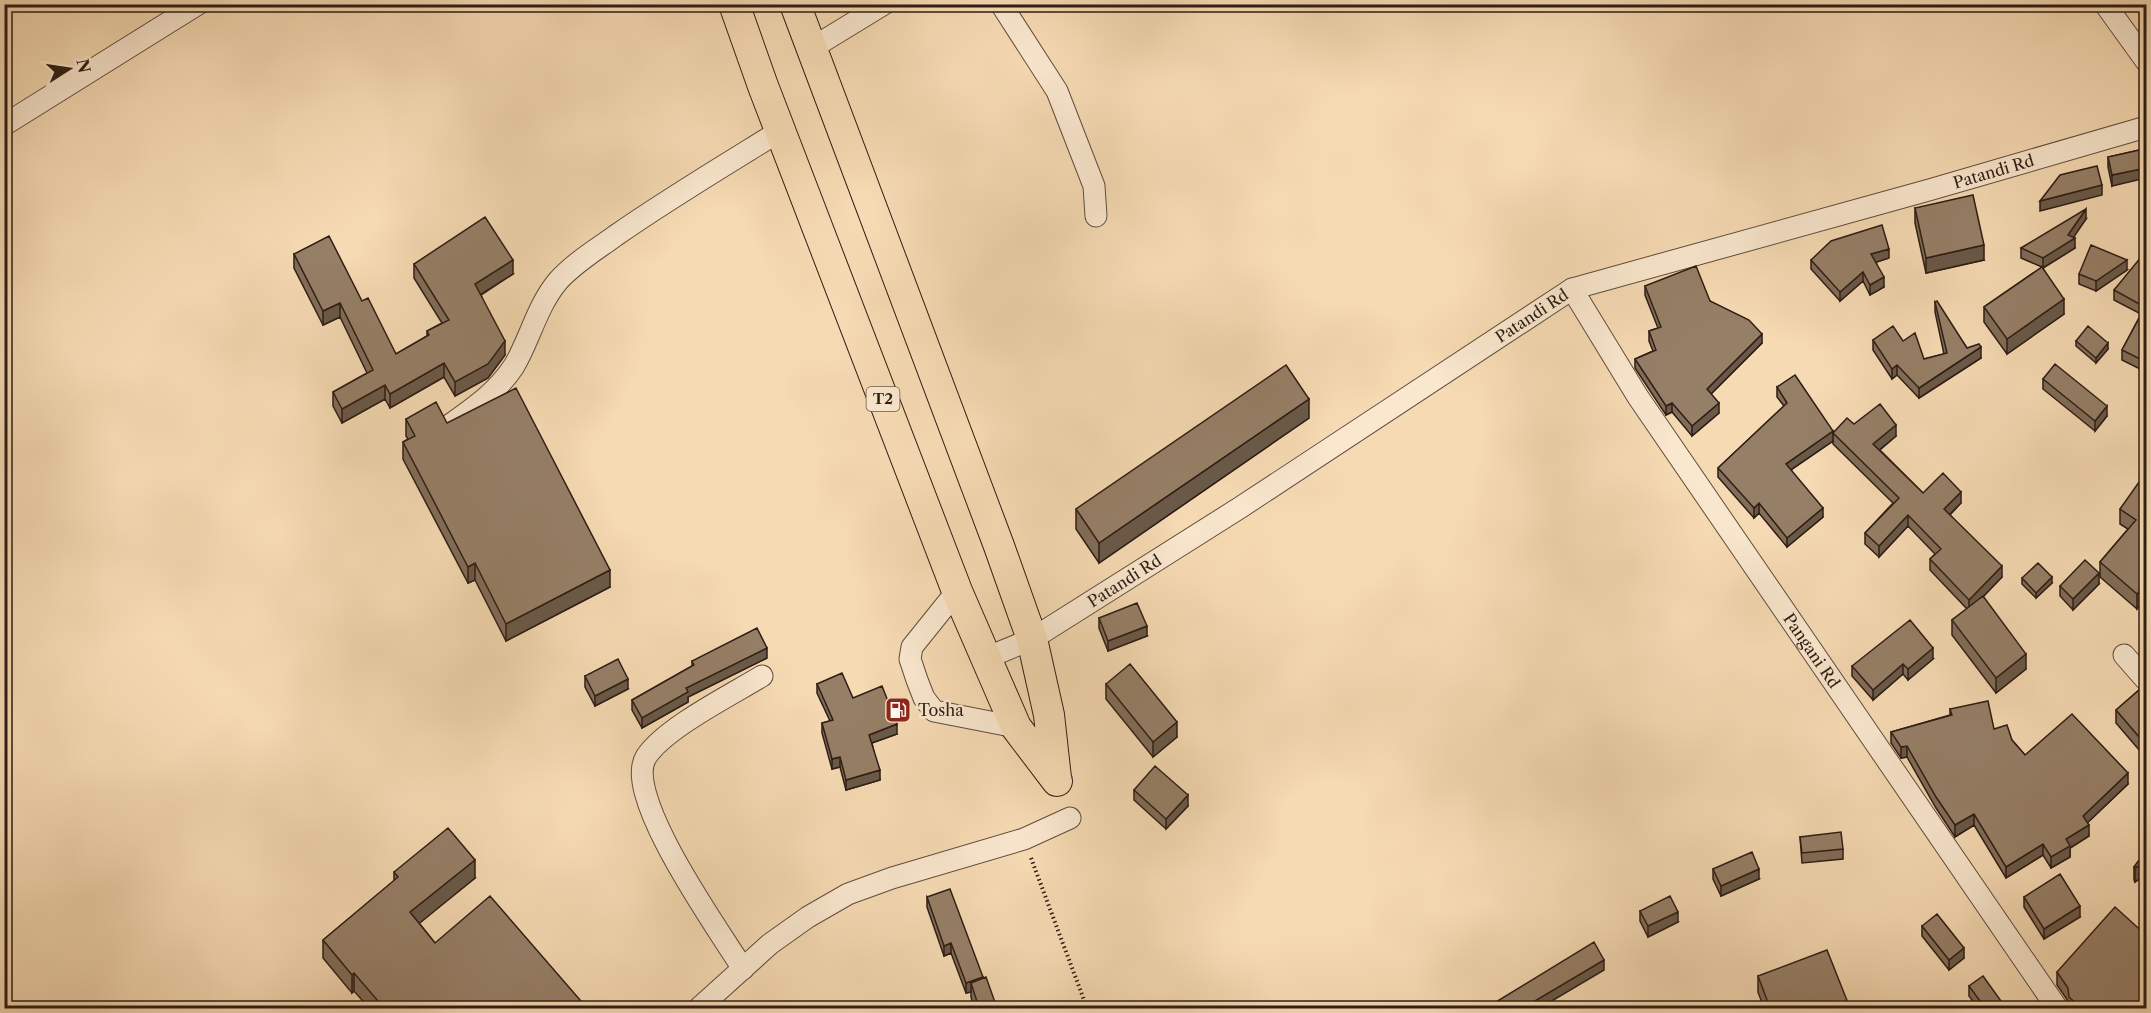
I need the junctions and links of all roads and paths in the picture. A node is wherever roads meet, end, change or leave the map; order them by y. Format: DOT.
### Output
graph roads {
  1 [pos="198,4"];
  2 [pos="734,4"];
  3 [pos="795,4"];
  4 [pos="884,4"];
  5 [pos="1001,4"];
  6 [pos="2104,4"];
  7 [pos="812,48"];
  8 [pos="2146,61"];
  9 [pos="4,125"];
  10 [pos="2146,127"];
  11 [pos="780,131"];
  12 [pos="1096,216"];
  13 [pos="1572,289"];
  14 [pos="451,424"];
  15 [pos="957,591"];
  16 [pos="1032,639"];
  17 [pos="2124,655"];
  18 [pos="986,658"];
  19 [pos="762,676"];
  20 [pos="2146,680"];
  21 [pos="1016,727"];
  22 [pos="1070,818"];
  23 [pos="1024,839"];
  24 [pos="744,969"];
  25 [pos="699,1008"];
  26 [pos="1088,1008"];
  27 [pos="2057,1008"];
  1 -- 9 [label="street"];
  2 -- 11 [label="highway, T2"];
  3 -- 7 [label="highway, T2"];
  4 -- 7 [label="street"];
  5 -- 12 [label="street"];
  6 -- 8 [label="street"];
  7 -- 16 [label="highway, T2"];
  10 -- 13 [label="street, Patandi Rd"];
  11 -- 14 [label="street"];
  11 -- 15 [label="highway, T2"];
  13 -- 16 [label="street, Patandi Rd"];
  13 -- 27 [label="street, Pangani Rd"];
  15 -- 18 [label="highway, T2"];
  15 -- 21 [label="street"];
  16 -- 18 [label="street, Patandi Rd"];
  16 -- 21 [label="highway, T2"];
  17 -- 20 [label="street"];
  18 -- 21 [label="highway, T2"];
  19 -- 24 [label="street"];
  22 -- 23 [label="street"];
  23 -- 24 [label="street"];
  23 -- 26 [label="path"];
  24 -- 25 [label="street"];
}
